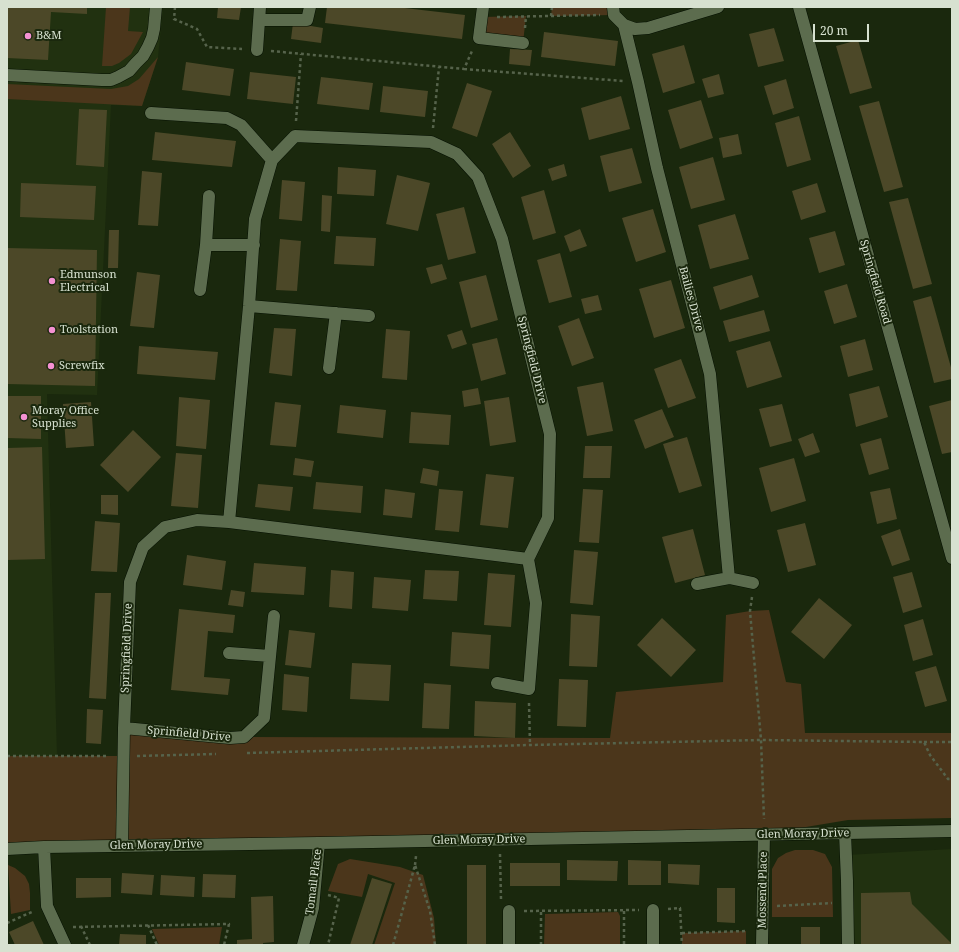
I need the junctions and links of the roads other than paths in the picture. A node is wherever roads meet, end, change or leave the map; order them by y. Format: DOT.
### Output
graph roads {
  1 [pos="156,7"];
  2 [pos="260,7"];
  3 [pos="310,7"];
  4 [pos="718,7"];
  5 [pos="798,7"];
  6 [pos="614,11"];
  7 [pos="482,12"];
  8 [pos="259,20"];
  9 [pos="624,25"];
  10 [pos="523,43"];
  11 [pos="257,50"];
  12 [pos="7,75"];
  13 [pos="151,113"];
  14 [pos="272,160"];
  15 [pos="209,196"];
  16 [pos="206,244"];
  17 [pos="254,245"];
  18 [pos="200,290"];
  19 [pos="249,306"];
  20 [pos="336,313"];
  21 [pos="369,316"];
  22 [pos="329,368"];
  23 [pos="229,522"];
  24 [pos="952,558"];
  25 [pos="528,559"];
  26 [pos="728,578"];
  27 [pos="754,582"];
  28 [pos="697,584"];
  29 [pos="274,616"];
  30 [pos="229,653"];
  31 [pos="270,656"];
  32 [pos="497,683"];
  33 [pos="124,728"];
  34 [pos="952,831"];
  35 [pos="845,833"];
  36 [pos="764,834"];
  37 [pos="319,843"];
  38 [pos="122,846"];
  39 [pos="44,847"];
  40 [pos="7,849"];
  41 [pos="653,910"];
  42 [pos="509,911"];
  43 [pos="65,945"];
  44 [pos="303,945"];
  45 [pos="509,945"];
  46 [pos="653,945"];
  47 [pos="762,945"];
  48 [pos="848,945"];
  1 -- 12 [label="street"];
  2 -- 8 [label="street"];
  3 -- 8 [label="street"];
  4 -- 9 [label="street"];
  5 -- 24 [label="street, Springfield Road"];
  6 -- 9 [label="street"];
  7 -- 10 [label="street"];
  8 -- 11 [label="street"];
  9 -- 26 [label="street, Bailies Drive"];
  13 -- 14 [label="street"];
  14 -- 17 [label="street"];
  14 -- 25 [label="street, Springfield Drive"];
  15 -- 16 [label="street"];
  16 -- 17 [label="street"];
  16 -- 18 [label="street"];
  17 -- 19 [label="street"];
  19 -- 20 [label="street"];
  19 -- 23 [label="street"];
  20 -- 21 [label="street"];
  20 -- 22 [label="street"];
  23 -- 25 [label="street, Springfield Drive"];
  23 -- 33 [label="street, Springfield Drive"];
  25 -- 32 [label="street"];
  26 -- 27 [label="street"];
  26 -- 28 [label="street"];
  29 -- 31 [label="street, Sprinfield Drive"];
  30 -- 31 [label="street"];
  31 -- 33 [label="street, Sprinfield Drive"];
  33 -- 38 [label="street, Springfield Drive"];
  34 -- 35 [label="street, Glen Moray Drive"];
  35 -- 36 [label="street, Glen Moray Drive"];
  35 -- 48 [label="street"];
  36 -- 37 [label="street, Glen Moray Drive"];
  36 -- 47 [label="street, Mossend Place"];
  37 -- 38 [label="street, Glen Moray Drive"];
  37 -- 44 [label="street, Tomail Place"];
  38 -- 39 [label="street, Glen Moray Drive"];
  39 -- 40 [label="street, Glen Moray Drive"];
  39 -- 43 [label="street"];
  41 -- 46 [label="street"];
  42 -- 45 [label="street"];
}
